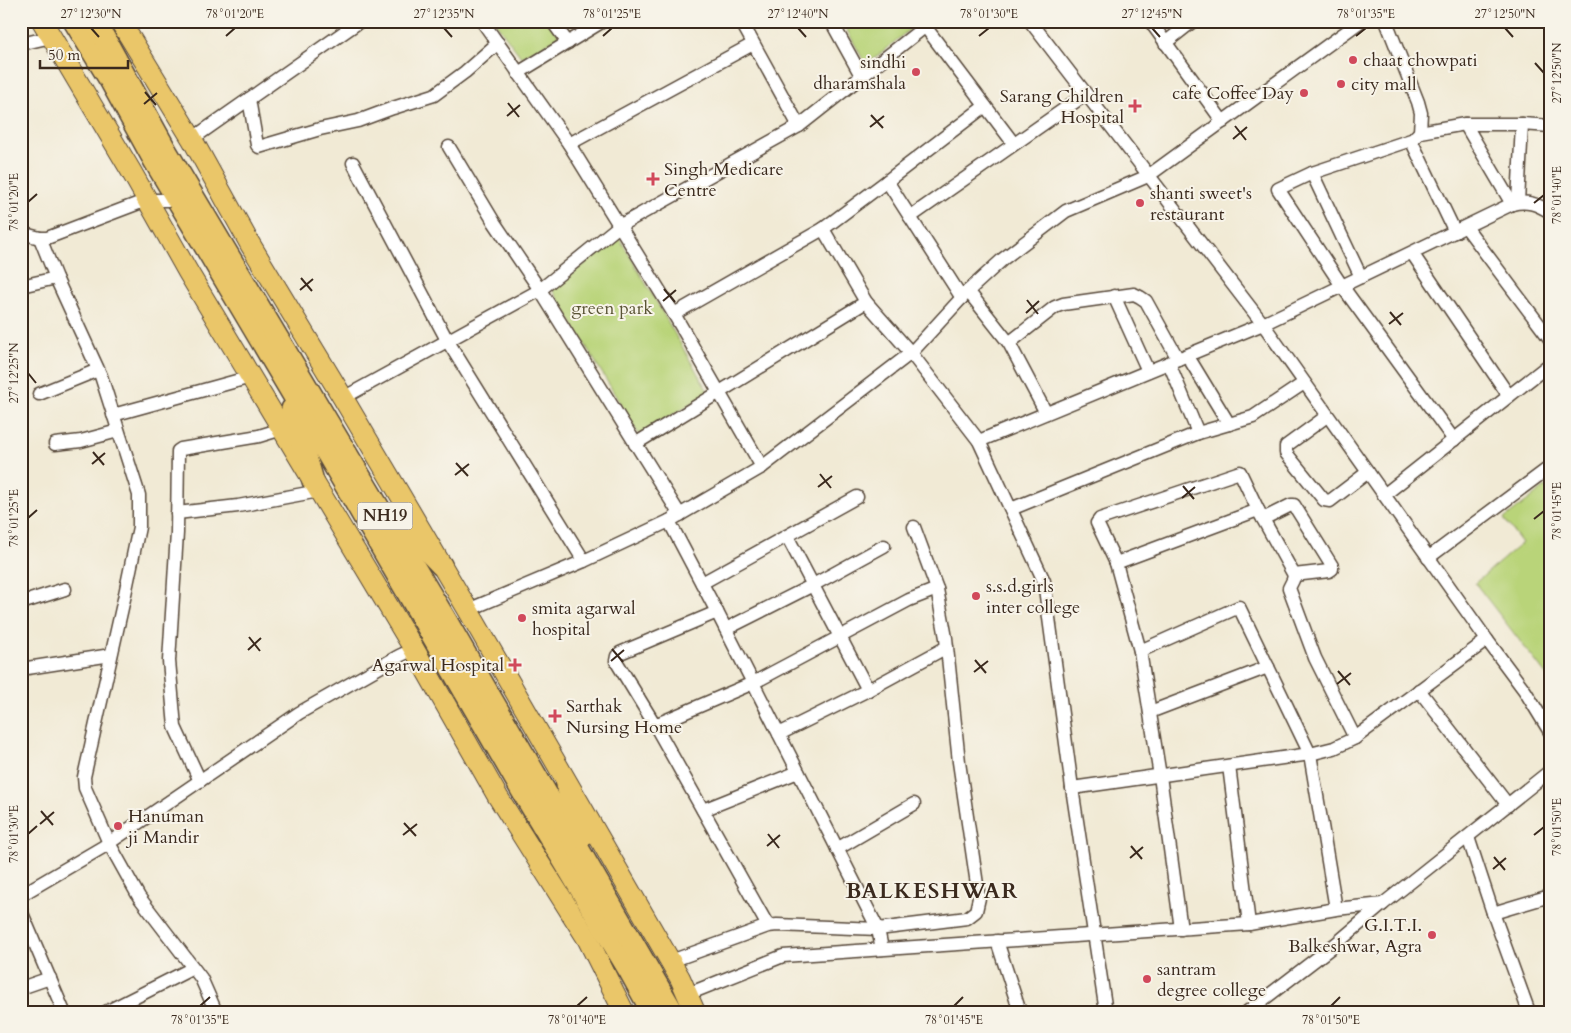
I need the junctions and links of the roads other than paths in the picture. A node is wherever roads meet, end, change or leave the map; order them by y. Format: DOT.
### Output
graph roads {
  1 [pos="74,21"];
  2 [pos="94,21"];
  3 [pos="120,21"];
  4 [pos="360,21"];
  5 [pos="482,21"];
  6 [pos="552,21"];
  7 [pos="603,21"];
  8 [pos="741,21"];
  9 [pos="832,21"];
  10 [pos="1030,21"];
  11 [pos="1150,21"];
  12 [pos="1193,21"];
  13 [pos="1361,21"];
  14 [pos="1386,21"];
  15 [pos="926,23"];
  16 [pos="47,29"];
  17 [pos="568,43"];
  18 [pos="1165,43"];
  19 [pos="21,44"];
  20 [pos="498,44"];
  21 [pos="753,44"];
  22 [pos="518,74"];
  23 [pos="862,77"];
  24 [pos="1086,94"];
  25 [pos="249,99"];
  26 [pos="985,106"];
  27 [pos="1223,122"];
  28 [pos="1464,124"];
  29 [pos="1522,124"];
  30 [pos="799,126"];
  31 [pos="1550,126"];
  32 [pos="1415,136"];
  33 [pos="192,139"];
  34 [pos="569,144"];
  35 [pos="1014,144"];
  36 [pos="449,147"];
  37 [pos="353,163"];
  38 [pos="1312,174"];
  39 [pos="1148,176"];
  40 [pos="887,181"];
  41 [pos="147,200"];
  42 [pos="178,200"];
  43 [pos="1515,203"];
  44 [pos="1550,212"];
  45 [pos="910,217"];
  46 [pos="619,226"];
  47 [pos="823,229"];
  48 [pos="1461,230"];
  49 [pos="21,233"];
  50 [pos="40,238"];
  51 [pos="1412,253"];
  52 [pos="1361,277"];
  53 [pos="56,278"];
  54 [pos="21,286"];
  55 [pos="1342,286"];
  56 [pos="540,290"];
  57 [pos="965,294"];
  58 [pos="1114,296"];
  59 [pos="866,302"];
  60 [pos="674,314"];
  61 [pos="1263,324"];
  62 [pos="1550,339"];
  63 [pos="447,340"];
  64 [pos="1009,343"];
  65 [pos="911,353"];
  66 [pos="1178,359"];
  67 [pos="1550,364"];
  68 [pos="98,370"];
  69 [pos="1148,372"];
  70 [pos="251,377"];
  71 [pos="283,378"];
  72 [pos="1304,383"];
  73 [pos="720,393"];
  74 [pos="39,394"];
  75 [pos="1509,396"];
  76 [pos="343,398"];
  77 [pos="1046,413"];
  78 [pos="113,415"];
  79 [pos="1327,416"];
  80 [pos="1229,424"];
  81 [pos="282,429"];
  82 [pos="118,430"];
  83 [pos="1198,433"];
  84 [pos="1454,440"];
  85 [pos="979,441"];
  86 [pos="56,444"];
  87 [pos="636,444"];
  88 [pos="762,467"];
  89 [pos="1550,467"];
  90 [pos="1368,472"];
  91 [pos="362,478"];
  92 [pos="316,486"];
  93 [pos="1384,495"];
  94 [pos="857,497"];
  95 [pos="1011,509"];
  96 [pos="178,513"];
  97 [pos="1260,514"];
  98 [pos="674,518"];
  99 [pos="914,527"];
  100 [pos="787,536"];
  101 [pos="884,546"];
  102 [pos="1428,558"];
  103 [pos="584,560"];
  104 [pos="1116,562"];
  105 [pos="441,565"];
  106 [pos="1294,575"];
  107 [pos="702,583"];
  108 [pos="812,585"];
  109 [pos="65,589"];
  110 [pos="937,590"];
  111 [pos="21,603"];
  112 [pos="468,610"];
  113 [pos="717,612"];
  114 [pos="726,629"];
  115 [pos="841,638"];
  116 [pos="1487,640"];
  117 [pos="947,647"];
  118 [pos="414,649"];
  119 [pos="1140,651"];
  120 [pos="111,655"];
  121 [pos="1268,667"];
  122 [pos="21,669"];
  123 [pos="753,683"];
  124 [pos="868,690"];
  125 [pos="1420,690"];
  126 [pos="1150,712"];
  127 [pos="655,725"];
  128 [pos="1550,732"];
  129 [pos="779,734"];
  130 [pos="1355,738"];
  131 [pos="1310,754"];
  132 [pos="1229,766"];
  133 [pos="1550,771"];
  134 [pos="798,772"];
  135 [pos="1160,776"];
  136 [pos="200,781"];
  137 [pos="567,785"];
  138 [pos="1072,788"];
  139 [pos="914,804"];
  140 [pos="1508,806"];
  141 [pos="702,810"];
  142 [pos="1468,837"];
  143 [pos="109,843"];
  144 [pos="837,848"];
  145 [pos="589,866"];
  146 [pos="21,896"];
  147 [pos="1550,896"];
  148 [pos="1383,904"];
  149 [pos="1336,909"];
  150 [pos="21,911"];
  151 [pos="1493,913"];
  152 [pos="1249,924"];
  153 [pos="768,926"];
  154 [pos="878,929"];
  155 [pos="1181,929"];
  156 [pos="1094,935"];
  157 [pos="997,941"];
  158 [pos="882,949"];
  159 [pos="671,961"];
  160 [pos="193,968"];
  161 [pos="50,978"];
  162 [pos="21,988"];
  163 [pos="691,1003"];
  164 [pos="64,1012"];
  165 [pos="106,1012"];
  166 [pos="216,1012"];
  167 [pos="624,1012"];
  168 [pos="652,1012"];
  169 [pos="674,1012"];
  170 [pos="1020,1012"];
  171 [pos="1106,1012"];
  172 [pos="1248,1012"];
  173 [pos="1529,1012"];
  1 -- 42 [label="highway, NH19"];
  2 -- 91 [label="highway, NH19"];
  3 -- 33 [label="main road"];
  4 -- 25 [label="street"];
  5 -- 20 [label="street"];
  6 -- 17 [label="street"];
  7 -- 17 [label="street"];
  8 -- 21 [label="street"];
  9 -- 23 [label="street"];
  10 -- 24 [label="street"];
  11 -- 18 [label="street"];
  12 -- 18 [label="street"];
  13 -- 27 [label="street"];
  14 -- 32 [label="street"];
  15 -- 23 [label="street"];
  15 -- 26 [label="street"];
  16 -- 19 [label="street"];
  16 -- 41 [label="main road"];
  17 -- 22 [label="street"];
  18 -- 27 [label="street"];
  20 -- 22 [label="street"];
  20 -- 25 [label="street"];
  21 -- 30 [label="street"];
  21 -- 34 [label="street"];
  22 -- 34 [label="street"];
  23 -- 30 [label="street"];
  24 -- 35 [label="street"];
  24 -- 39 [label="street"];
  25 -- 33 [label="street"];
  26 -- 35 [label="street"];
  26 -- 40 [label="street"];
  27 -- 39 [label="street"];
  28 -- 29 [label="street"];
  28 -- 32 [label="street"];
  28 -- 43 [label="street"];
  29 -- 31 [label="street"];
  29 -- 43 [label="street"];
  30 -- 46 [label="street"];
  32 -- 38 [label="street"];
  32 -- 48 [label="street"];
  33 -- 76 [label="main road"];
  34 -- 46 [label="street"];
  35 -- 45 [label="street"];
  36 -- 56 [label="street"];
  37 -- 63 [label="street"];
  38 -- 52 [label="street"];
  38 -- 55 [label="street"];
  39 -- 57 [label="street"];
  39 -- 61 [label="street"];
  40 -- 45 [label="street"];
  40 -- 47 [label="street"];
  41 -- 42 [label="street"];
  41 -- 50 [label="street"];
  41 -- 70 [label="main road"];
  42 -- 71 [label="highway, NH19"];
  43 -- 44 [label="street"];
  43 -- 48 [label="street"];
  45 -- 57 [label="street"];
  46 -- 56 [label="street"];
  46 -- 60 [label="street"];
  47 -- 59 [label="street"];
  47 -- 60 [label="street"];
  48 -- 51 [label="street"];
  48 -- 62 [label="street"];
  49 -- 50 [label="street"];
  50 -- 53 [label="street"];
  51 -- 52 [label="street"];
  51 -- 75 [label="street"];
  52 -- 55 [label="street"];
  53 -- 54 [label="street"];
  53 -- 68 [label="street"];
  55 -- 61 [label="street"];
  55 -- 84 [label="street"];
  56 -- 63 [label="street"];
  56 -- 87 [label="street"];
  57 -- 64 [label="street"];
  57 -- 65 [label="street"];
  58 -- 64 [label="street"];
  58 -- 66 [label="street"];
  58 -- 69 [label="street"];
  59 -- 65 [label="street"];
  59 -- 73 [label="street"];
  60 -- 73 [label="street"];
  61 -- 66 [label="street"];
  61 -- 72 [label="street"];
  63 -- 76 [label="street"];
  63 -- 103 [label="street"];
  64 -- 77 [label="street"];
  65 -- 85 [label="street"];
  65 -- 88 [label="street"];
  66 -- 69 [label="street"];
  66 -- 80 [label="street"];
  66 -- 83 [label="street"];
  67 -- 75 [label="street"];
  68 -- 74 [label="street"];
  68 -- 78 [label="street"];
  69 -- 77 [label="street"];
  70 -- 78 [label="street"];
  70 -- 81 [label="main road"];
  71 -- 92 [label="highway"];
  71 -- 168 [label="highway, NH19"];
  72 -- 79 [label="street"];
  72 -- 80 [label="street"];
  73 -- 87 [label="street"];
  73 -- 88 [label="street"];
  75 -- 84 [label="street"];
  76 -- 105 [label="main road"];
  77 -- 85 [label="street"];
  78 -- 82 [label="street"];
  79 -- 90 [label="street"];
  79 -- 90 [label="street"];
  80 -- 83 [label="street"];
  81 -- 92 [label="main road"];
  81 -- 96 [label="street"];
  82 -- 86 [label="street"];
  82 -- 120 [label="street"];
  83 -- 95 [label="street"];
  84 -- 93 [label="street"];
  85 -- 95 [label="street"];
  87 -- 98 [label="street"];
  88 -- 98 [label="street"];
  89 -- 102 [label="street"];
  90 -- 93 [label="street"];
  91 -- 105 [label="highway"];
  91 -- 145 [label="highway, NH19"];
  92 -- 96 [label="street"];
  92 -- 118 [label="main road"];
  93 -- 102 [label="street"];
  94 -- 100 [label="street"];
  95 -- 138 [label="street"];
  96 -- 136 [label="street"];
  97 -- 104 [label="street"];
  97 -- 104 [label="street"];
  97 -- 106 [label="street"];
  97 -- 106 [label="street"];
  98 -- 103 [label="street"];
  98 -- 107 [label="street"];
  99 -- 110 [label="street"];
  100 -- 107 [label="street"];
  100 -- 108 [label="street"];
  101 -- 108 [label="street"];
  102 -- 116 [label="street"];
  103 -- 112 [label="street"];
  104 -- 119 [label="street"];
  105 -- 112 [label="main road"];
  106 -- 130 [label="street"];
  107 -- 113 [label="street"];
  108 -- 114 [label="street"];
  108 -- 115 [label="street"];
  109 -- 111 [label="street"];
  110 -- 115 [label="street"];
  110 -- 117 [label="street"];
  112 -- 137 [label="main road"];
  113 -- 114 [label="street"];
  113 -- 127 [label="street"];
  114 -- 123 [label="street"];
  115 -- 123 [label="street"];
  115 -- 124 [label="street"];
  116 -- 125 [label="street"];
  116 -- 128 [label="street"];
  117 -- 124 [label="street"];
  117 -- 154 [label="street"];
  118 -- 136 [label="street"];
  118 -- 167 [label="main road"];
  119 -- 121 [label="street"];
  119 -- 126 [label="street"];
  120 -- 122 [label="street"];
  120 -- 143 [label="street"];
  121 -- 126 [label="street"];
  121 -- 131 [label="street"];
  123 -- 127 [label="street"];
  123 -- 129 [label="street"];
  124 -- 129 [label="street"];
  125 -- 130 [label="street"];
  125 -- 140 [label="street"];
  126 -- 135 [label="street"];
  127 -- 141 [label="street"];
  129 -- 134 [label="street"];
  130 -- 131 [label="street"];
  131 -- 132 [label="street"];
  131 -- 149 [label="street"];
  132 -- 135 [label="street"];
  132 -- 152 [label="street"];
  133 -- 140 [label="street"];
  134 -- 141 [label="street"];
  134 -- 144 [label="street"];
  135 -- 138 [label="street"];
  135 -- 155 [label="street"];
  136 -- 143 [label="street"];
  137 -- 145 [label="highway"];
  137 -- 159 [label="main road"];
  138 -- 156 [label="street"];
  139 -- 144 [label="street"];
  140 -- 142 [label="street"];
  141 -- 153 [label="street"];
  142 -- 148 [label="street"];
  142 -- 151 [label="street"];
  143 -- 146 [label="street"];
  143 -- 160 [label="street"];
  144 -- 154 [label="street"];
  145 -- 169 [label="highway, NH19"];
  147 -- 151 [label="street"];
  148 -- 149 [label="street"];
  148 -- 172 [label="street"];
  149 -- 152 [label="street"];
  150 -- 161 [label="street"];
  151 -- 173 [label="street"];
  152 -- 155 [label="street"];
  153 -- 154 [label="street"];
  153 -- 159 [label="street"];
  154 -- 158 [label="street"];
  155 -- 156 [label="street"];
  156 -- 157 [label="street"];
  156 -- 171 [label="street"];
  157 -- 158 [label="street"];
  157 -- 170 [label="street"];
  158 -- 163 [label="street"];
  159 -- 163 [label="main road"];
  160 -- 165 [label="street"];
  160 -- 166 [label="street"];
  161 -- 162 [label="street"];
  161 -- 164 [label="street"];
}
